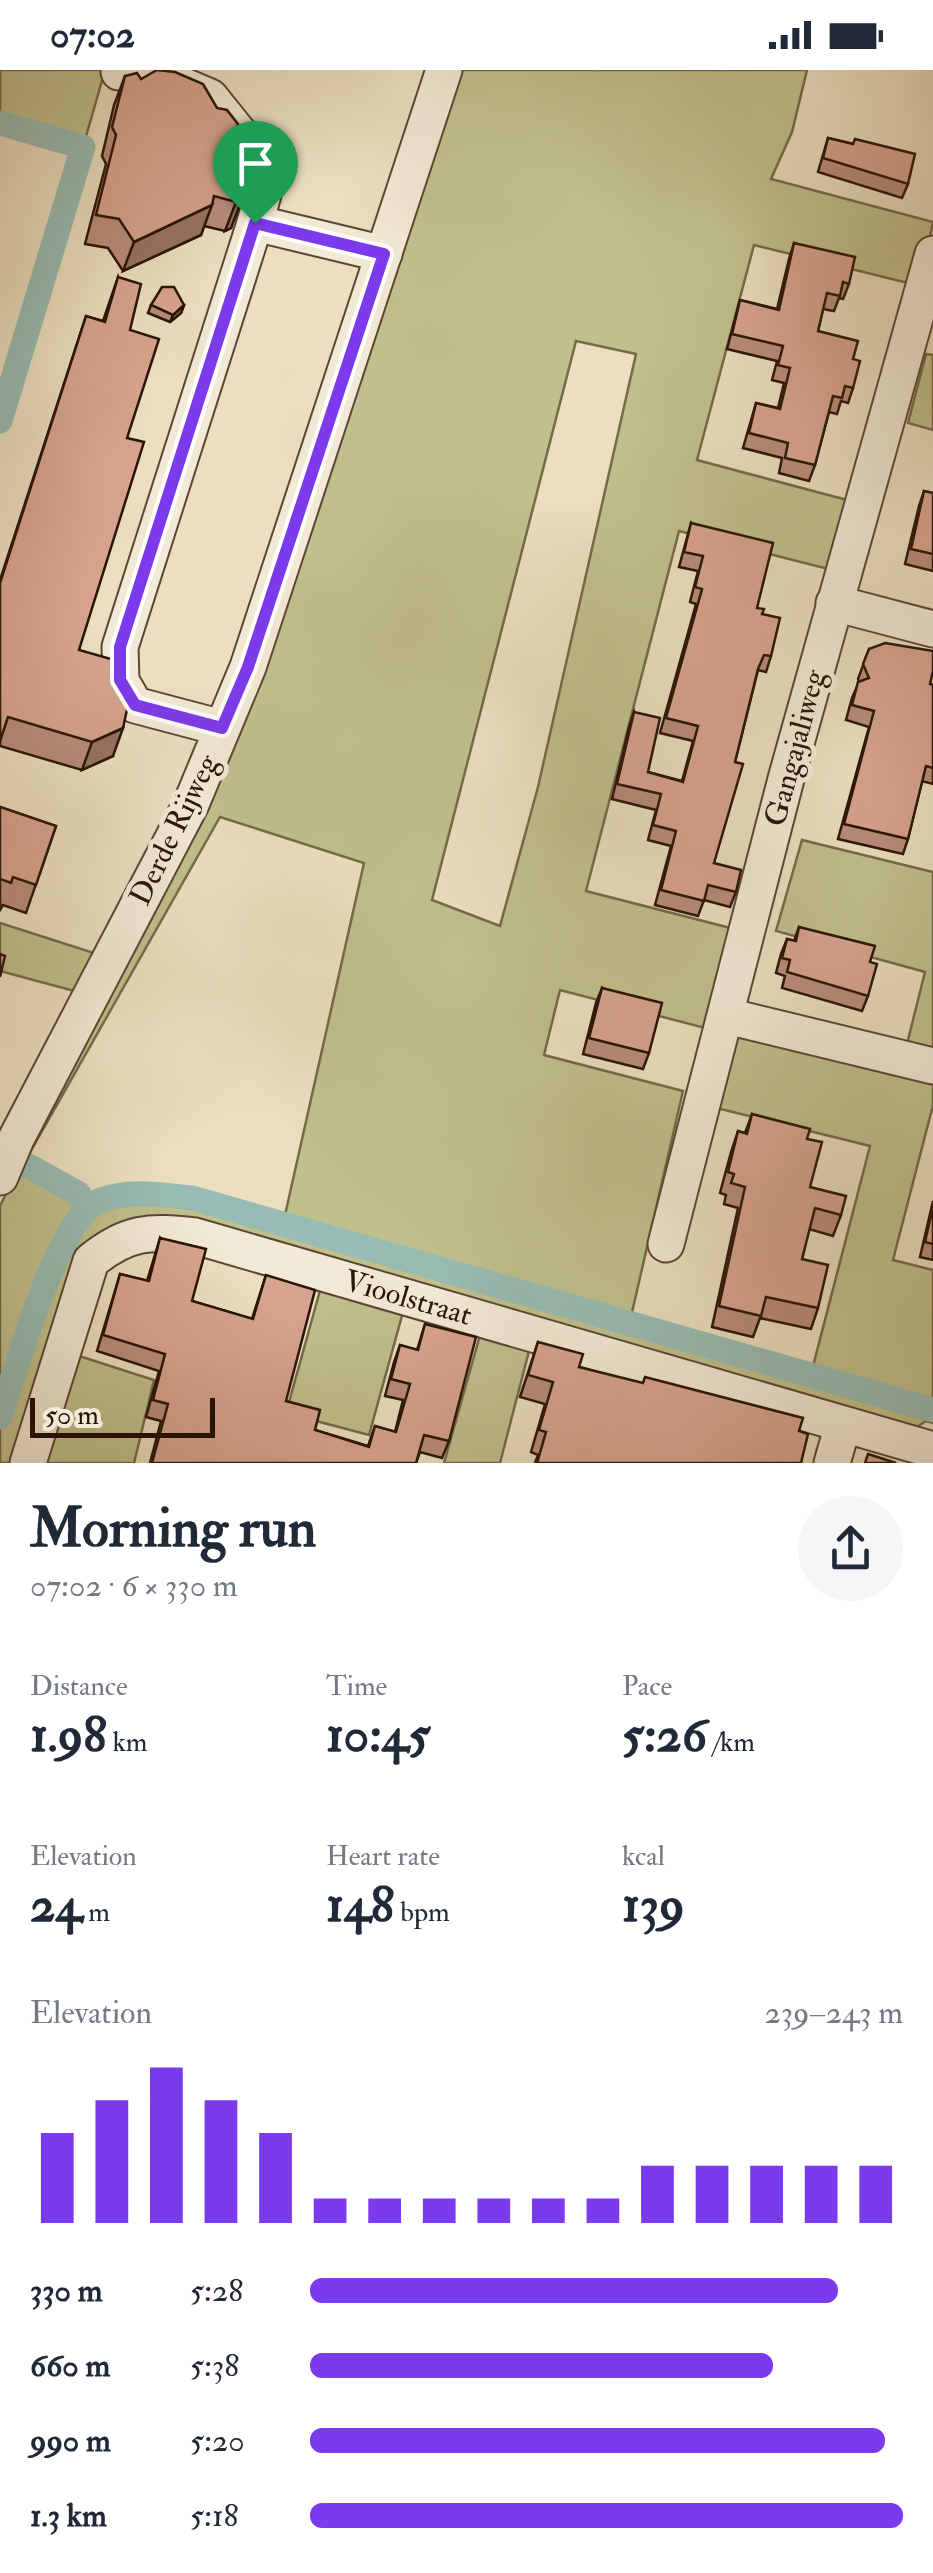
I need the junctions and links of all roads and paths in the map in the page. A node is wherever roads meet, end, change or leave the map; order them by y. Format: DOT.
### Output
graph roads {
  1 [pos="444,70"];
  2 [pos="119,72"];
  3 [pos="255,223"];
  4 [pos="384,254"];
  5 [pos="933,254"];
  6 [pos="834,603"];
  7 [pos="933,630"];
  8 [pos="222,728"];
  9 [pos="727,1016"];
  10 [pos="933,1066"];
  11 [pos="0,1177"];
  12 [pos="666,1244"];
  13 [pos="842,1424"];
  14 [pos="933,1450"];
  15 [pos="28,1463"];
  16 [pos="832,1463"];
  1 -- 4 [label="street, Derde Rijweg"];
  2 -- 3 [label="street"];
  3 -- 4 [label="street"];
  3 -- 8 [label="street"];
  4 -- 8 [label="street, Derde Rijweg"];
  5 -- 6 [label="street, Gangajaliweg"];
  6 -- 7 [label="street"];
  6 -- 9 [label="street, Gangajaliweg"];
  8 -- 11 [label="street, Derde Rijweg"];
  9 -- 10 [label="street"];
  9 -- 12 [label="street, Gangajaliweg"];
  13 -- 14 [label="street, Vioolstraat"];
  13 -- 15 [label="street, Vioolstraat"];
  13 -- 16 [label="street"];
}
